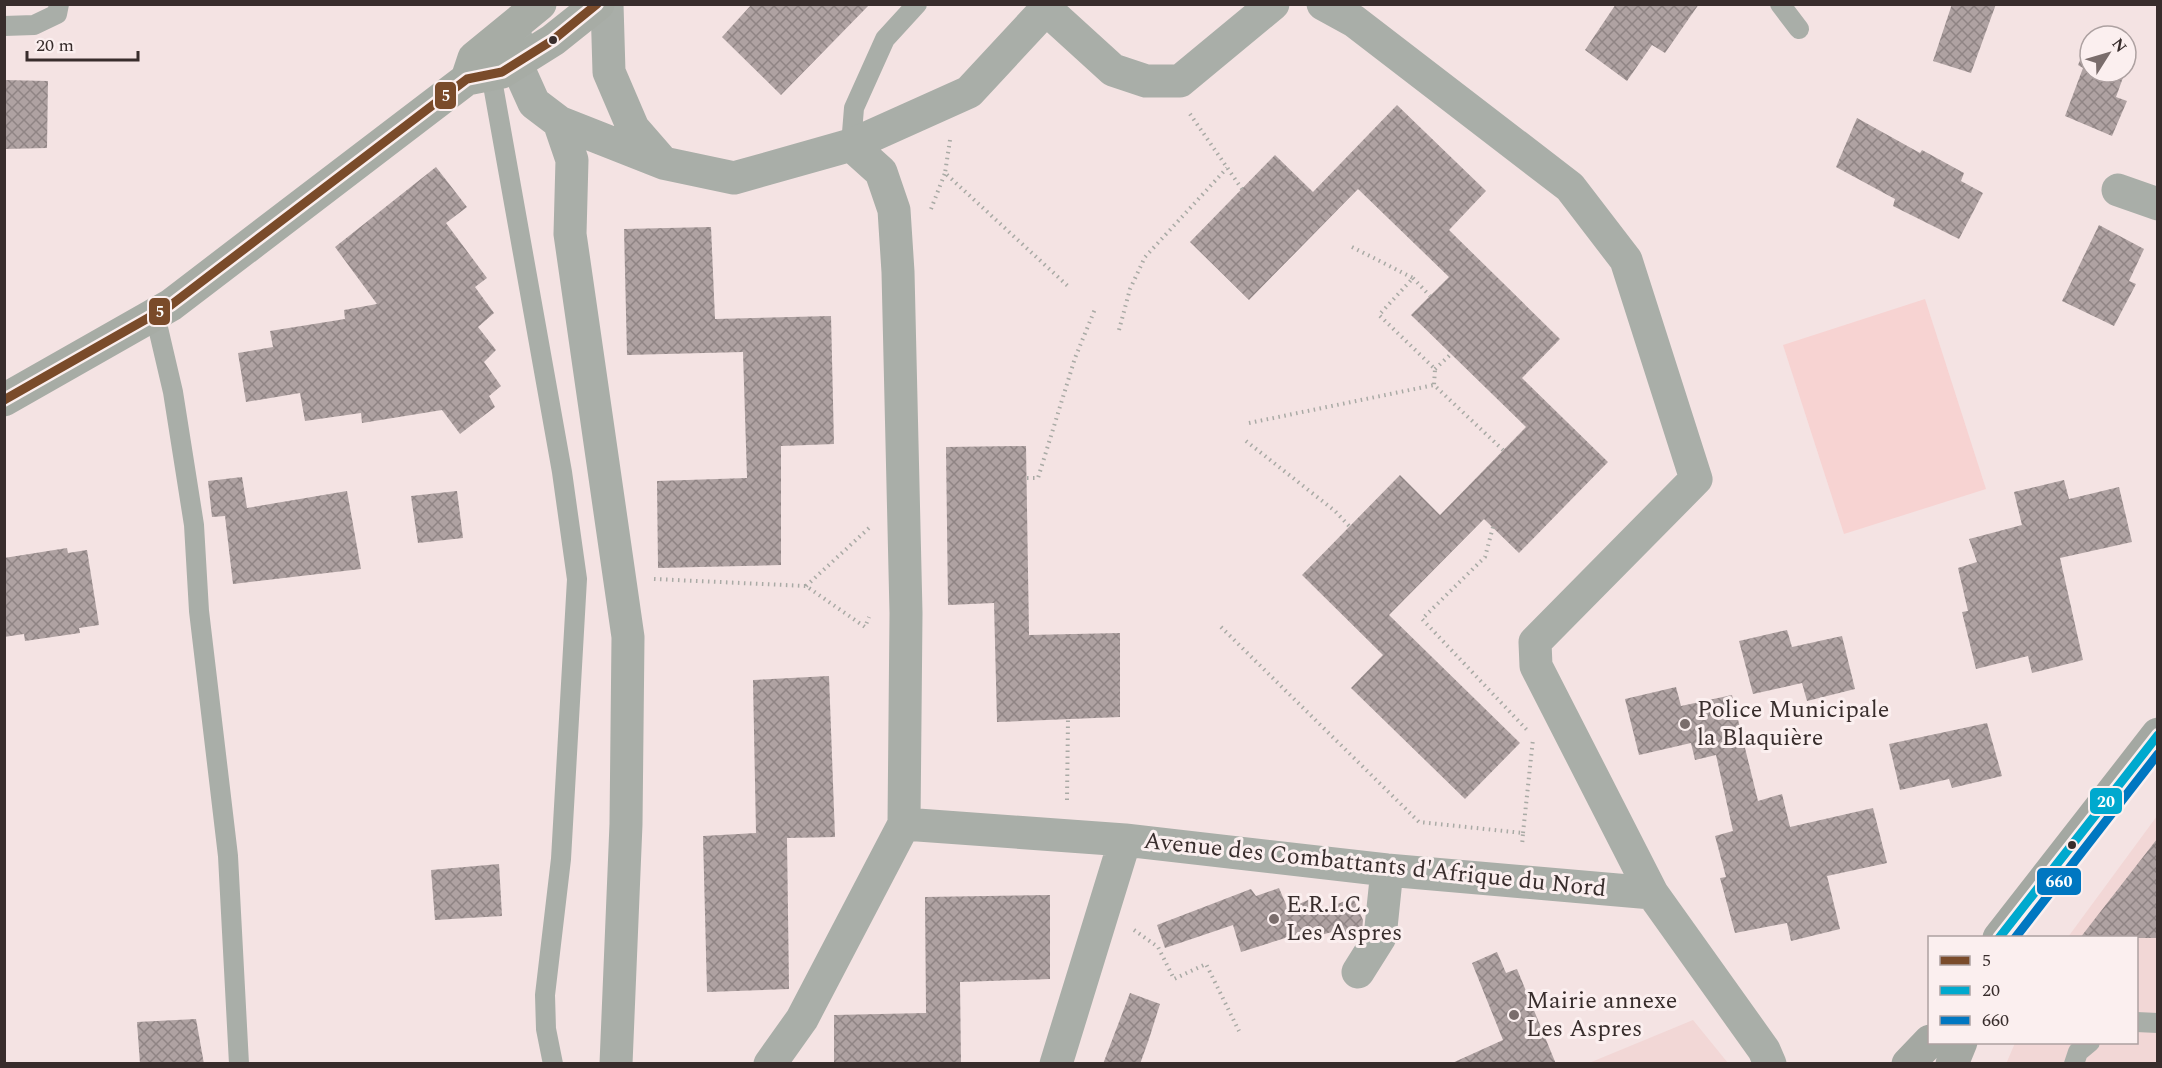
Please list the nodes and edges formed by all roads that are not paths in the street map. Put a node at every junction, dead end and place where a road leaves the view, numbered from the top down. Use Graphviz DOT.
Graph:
graph roads {
  1 [pos="59,4"];
  2 [pos="598,4"];
  3 [pos="607,4"];
  4 [pos="917,4"];
  5 [pos="1273,4"];
  6 [pos="1323,4"];
  7 [pos="1780,4"];
  8 [pos="539,5"];
  9 [pos="4,26"];
  10 [pos="1799,29"];
  11 [pos="491,72"];
  12 [pos="559,122"];
  13 [pos="851,145"];
  14 [pos="663,163"];
  15 [pos="2118,190"];
  16 [pos="2157,204"];
  17 [pos="155,315"];
  18 [pos="4,400"];
  19 [pos="2157,734"];
  20 [pos="904,824"];
  21 [pos="1125,840"];
  22 [pos="1388,870"];
  23 [pos="1652,893"];
  24 [pos="2026,904"];
  25 [pos="2001,936"];
  26 [pos="2011,936"];
  27 [pos="1358,972"];
  28 [pos="2138,1022"];
  29 [pos="2157,1023"];
  30 [pos="1928,1042"];
  31 [pos="1960,1044"];
  32 [pos="2088,1044"];
  33 [pos="1773,1059"];
  34 [pos="238,1064"];
  35 [pos="553,1064"];
  36 [pos="616,1064"];
  37 [pos="770,1064"];
  38 [pos="1056,1064"];
  39 [pos="1908,1064"];
  40 [pos="1952,1064"];
  41 [pos="2074,1064"];
  1 -- 9 [label="lane"];
  2 -- 11 [label="main road"];
  3 -- 14 [label="street"];
  4 -- 13 [label="lane"];
  5 -- 13 [label="street"];
  6 -- 23 [label="street"];
  7 -- 10 [label="lane"];
  8 -- 11 [label="street"];
  8 -- 11 [label="main road"];
  11 -- 12 [label="street"];
  11 -- 17 [label="main road"];
  11 -- 35 [label="lane"];
  12 -- 14 [label="street"];
  12 -- 36 [label="street"];
  13 -- 14 [label="street"];
  13 -- 20 [label="street"];
  15 -- 16 [label="street"];
  17 -- 18 [label="main road"];
  17 -- 34 [label="lane"];
  19 -- 24 [label="main road"];
  20 -- 21 [label="street, Avenue des Combattants d'Afrique du Nord"];
  20 -- 37 [label="street"];
  21 -- 22 [label="street, Avenue des Combattants d'Afrique du Nord"];
  21 -- 38 [label="street"];
  22 -- 23 [label="street, Avenue des Combattants d'Afrique du Nord"];
  22 -- 27 [label="street"];
  23 -- 33 [label="street"];
  24 -- 25 [label="main road"];
  24 -- 26 [label="main road"];
  28 -- 29 [label="lane"];
  30 -- 39 [label="main road"];
  31 -- 40 [label="main road"];
  32 -- 41 [label="lane"];
}
